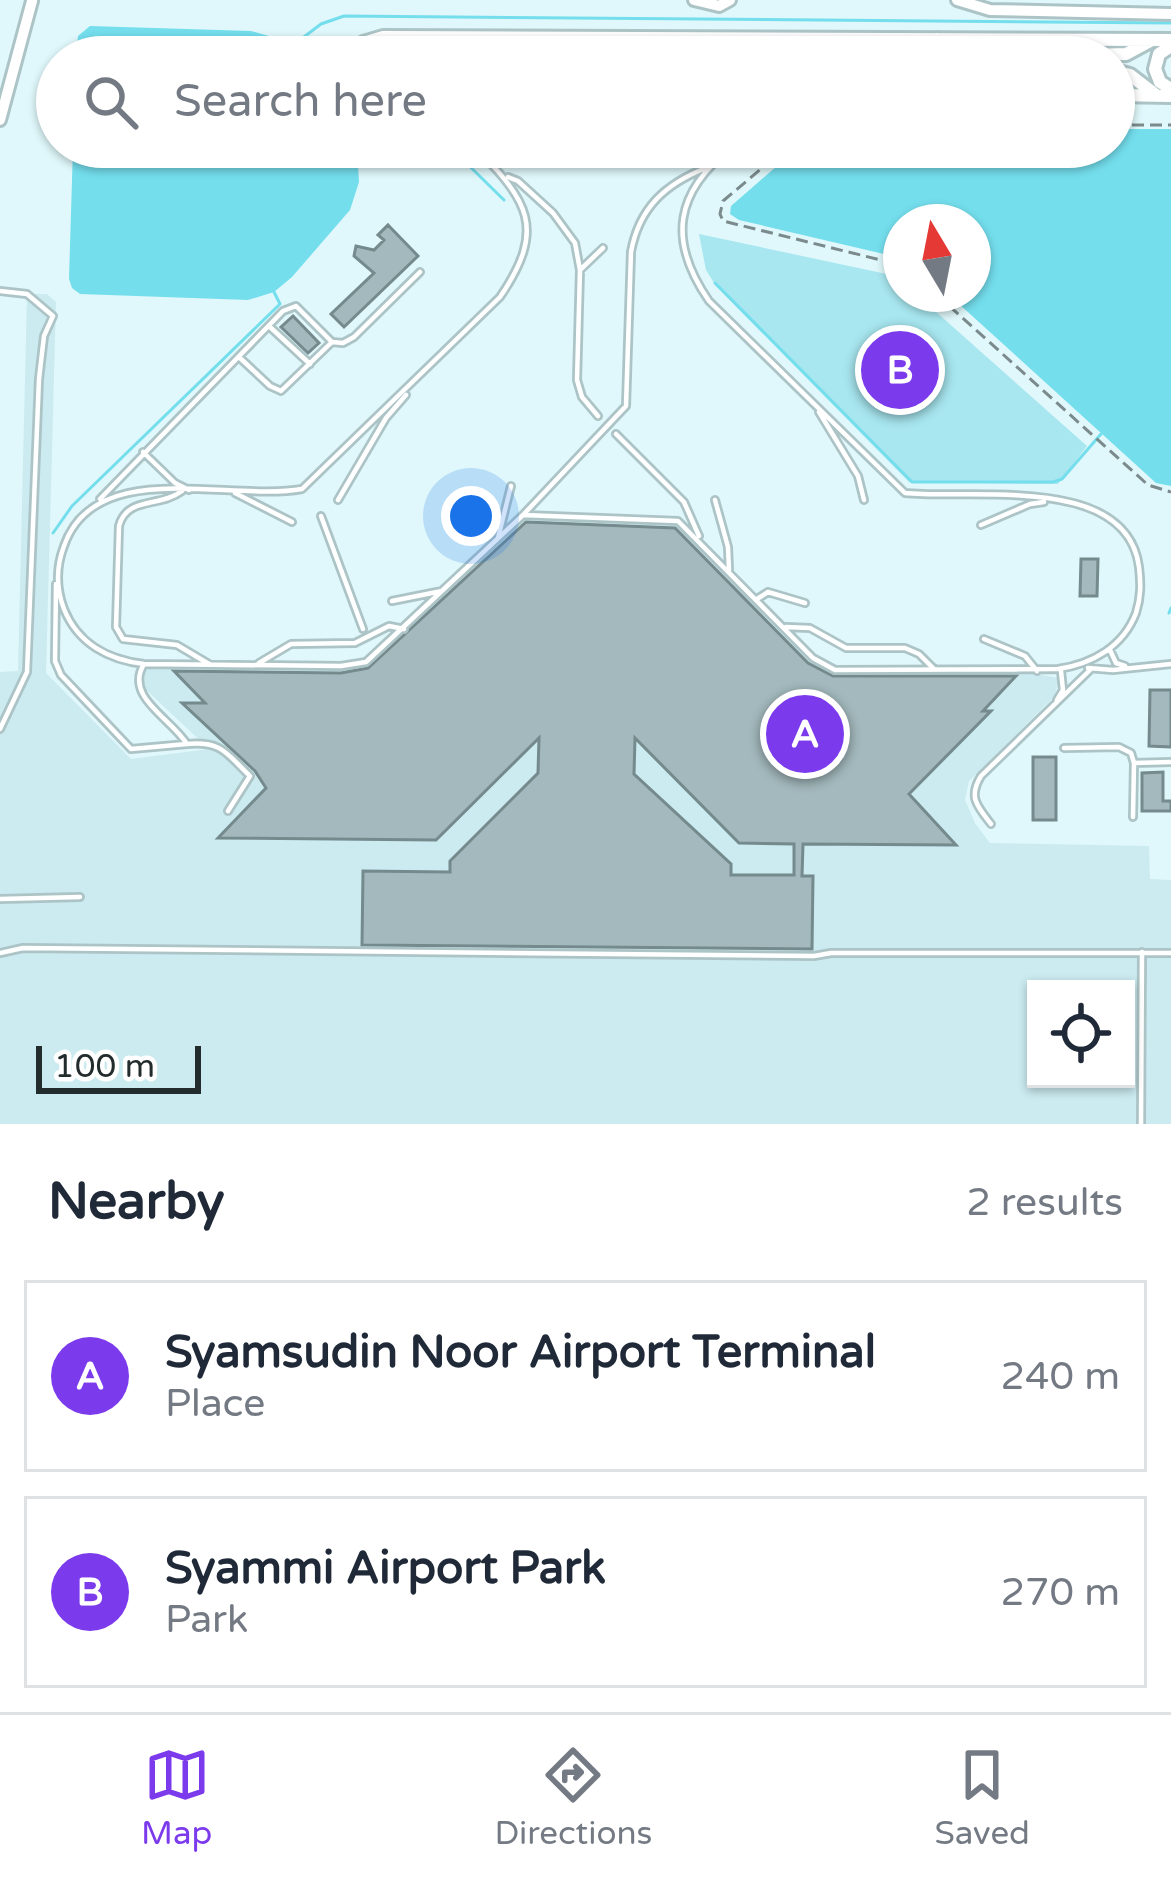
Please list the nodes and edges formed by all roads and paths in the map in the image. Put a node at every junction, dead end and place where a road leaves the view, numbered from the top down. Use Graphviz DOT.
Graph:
graph roads {
  1 [pos="694,0"];
  2 [pos="730,0"];
  3 [pos="957,0"];
  4 [pos="1144,0"];
  5 [pos="32,1"];
  6 [pos="1138,14"];
  7 [pos="1171,14"];
  8 [pos="1135,40"];
  9 [pos="1153,40"];
  10 [pos="1171,44"];
  11 [pos="1135,59"];
  12 [pos="1135,77"];
  13 [pos="1135,87"];
  14 [pos="1166,94"];
  15 [pos="0,121"];
  16 [pos="1135,125"];
  17 [pos="1171,125"];
  18 [pos="495,168"];
  19 [pos="706,168"];
  20 [pos="762,168"];
  21 [pos="502,175"];
  22 [pos="603,248"];
  23 [pos="883,261"];
  24 [pos="580,270"];
  25 [pos="421,272"];
  26 [pos="0,291"];
  27 [pos="956,312"];
  28 [pos="270,327"];
  29 [pos="332,342"];
  30 [pos="240,358"];
  31 [pos="310,364"];
  32 [pos="416,382"];
  33 [pos="816,407"];
  34 [pos="598,416"];
  35 [pos="616,434"];
  36 [pos="143,452"];
  37 [pos="511,486"];
  38 [pos="186,490"];
  39 [pos="230,490"];
  40 [pos="1171,492"];
  41 [pos="100,500"];
  42 [pos="338,500"];
  43 [pos="715,500"];
  44 [pos="864,500"];
  45 [pos="1056,501"];
  46 [pos="523,515"];
  47 [pos="321,516"];
  48 [pos="292,522"];
  49 [pos="981,525"];
  50 [pos="498,540"];
  51 [pos="701,541"];
  52 [pos="729,570"];
  53 [pos="57,572"];
  54 [pos="447,589"];
  55 [pos="757,599"];
  56 [pos="392,602"];
  57 [pos="805,603"];
  58 [pos="783,627"];
  59 [pos="363,629"];
  60 [pos="404,629"];
  61 [pos="984,639"];
  62 [pos="1110,648"];
  63 [pos="144,664"];
  64 [pos="208,664"];
  65 [pos="256,665"];
  66 [pos="1171,667"];
  67 [pos="1087,668"];
  68 [pos="1131,668"];
  69 [pos="1058,669"];
  70 [pos="934,670"];
  71 [pos="1037,671"];
  72 [pos="1054,705"];
  73 [pos="0,729"];
  74 [pos="187,744"];
  75 [pos="1064,748"];
  76 [pos="1171,762"];
  77 [pos="1133,763"];
  78 [pos="228,812"];
  79 [pos="1133,817"];
  80 [pos="991,824"];
  81 [pos="80,897"];
  82 [pos="0,899"];
  83 [pos="1142,952"];
  84 [pos="1171,952"];
  85 [pos="0,953"];
  86 [pos="1141,1124"];
  1 -- 2 [label="street"];
  3 -- 6 [label="street"];
  4 -- 6 [label="street"];
  5 -- 15 [label="street"];
  6 -- 7 [label="street"];
  8 -- 9 [label="street"];
  9 -- 10 [label="street"];
  9 -- 11 [label="street"];
  10 -- 14 [label="street"];
  12 -- 14 [label="street"];
  13 -- 14 [label="street"];
  16 -- 17 [label="path"];
  18 -- 21 [label="lane"];
  19 -- 33 [label="lane"];
  19 -- 46 [label="lane"];
  20 -- 23 [label="path"];
  21 -- 24 [label="lane"];
  21 -- 32 [label="lane"];
  22 -- 24 [label="lane"];
  24 -- 34 [label="lane"];
  25 -- 29 [label="lane"];
  26 -- 73 [label="lane"];
  27 -- 40 [label="path"];
  28 -- 29 [label="lane"];
  28 -- 30 [label="lane"];
  28 -- 31 [label="lane"];
  29 -- 31 [label="lane"];
  30 -- 31 [label="lane"];
  30 -- 36 [label="lane"];
  32 -- 39 [label="lane"];
  32 -- 42 [label="lane"];
  33 -- 44 [label="lane"];
  33 -- 45 [label="lane"];
  35 -- 51 [label="lane"];
  36 -- 38 [label="lane"];
  36 -- 41 [label="lane"];
  37 -- 50 [label="lane"];
  38 -- 39 [label="lane"];
  38 -- 41 [label="lane"];
  38 -- 64 [label="lane"];
  39 -- 48 [label="lane"];
  41 -- 53 [label="lane"];
  43 -- 52 [label="lane"];
  45 -- 49 [label="lane"];
  45 -- 62 [label="lane"];
  46 -- 50 [label="lane"];
  46 -- 51 [label="lane"];
  47 -- 59 [label="lane"];
  50 -- 54 [label="lane"];
  51 -- 52 [label="lane"];
  52 -- 55 [label="lane"];
  53 -- 63 [label="lane"];
  53 -- 74 [label="lane"];
  54 -- 56 [label="lane"];
  54 -- 60 [label="lane"];
  55 -- 57 [label="lane"];
  55 -- 58 [label="lane"];
  58 -- 70 [label="lane"];
  58 -- 70 [label="lane"];
  60 -- 65 [label="lane"];
  60 -- 65 [label="lane"];
  61 -- 71 [label="lane"];
  62 -- 67 [label="lane"];
  62 -- 68 [label="lane"];
  63 -- 64 [label="lane"];
  63 -- 74 [label="lane"];
  64 -- 65 [label="lane"];
  66 -- 68 [label="lane"];
  67 -- 68 [label="lane"];
  67 -- 69 [label="lane"];
  67 -- 72 [label="lane"];
  69 -- 71 [label="lane"];
  69 -- 72 [label="lane"];
  70 -- 71 [label="lane"];
  72 -- 80 [label="lane"];
  74 -- 78 [label="lane"];
  75 -- 77 [label="lane"];
  76 -- 77 [label="lane"];
  77 -- 79 [label="lane"];
  81 -- 82 [label="lane"];
  83 -- 84 [label="lane"];
  83 -- 85 [label="lane"];
  83 -- 86 [label="lane"];
}
